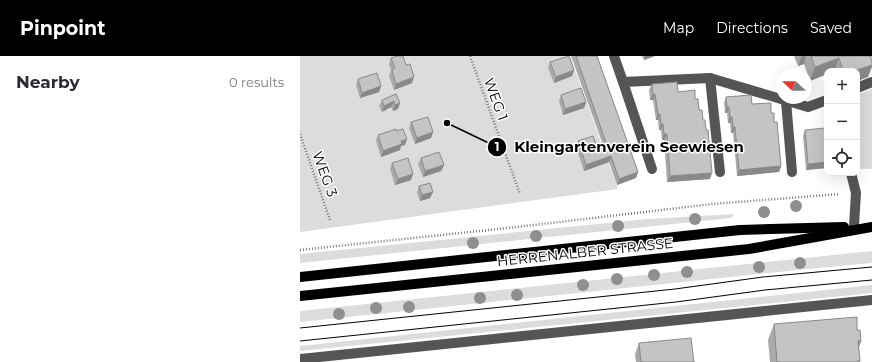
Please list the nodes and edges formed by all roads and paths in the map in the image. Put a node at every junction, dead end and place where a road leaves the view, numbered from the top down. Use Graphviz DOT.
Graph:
graph roads {
  1 [pos="470,56"];
  2 [pos="614,56"];
  3 [pos="710,78"];
  4 [pos="623,82"];
  5 [pos="872,82"];
  6 [pos="860,87"];
  7 [pos="776,98"];
  8 [pos="824,101"];
  9 [pos="786,104"];
  10 [pos="797,104"];
  11 [pos="300,134"];
  12 [pos="652,169"];
  13 [pos="720,172"];
  14 [pos="792,172"];
  15 [pos="852,176"];
  16 [pos="856,193"];
  17 [pos="520,194"];
  18 [pos="330,220"];
  19 [pos="854,226"];
  20 [pos="872,226"];
  21 [pos="300,250"];
  22 [pos="300,277"];
  23 [pos="300,296"];
  24 [pos="872,300"];
  25 [pos="300,359"];
  1 -- 17 [label="path, WEG 1"];
  2 -- 4 [label="street"];
  3 -- 4 [label="street"];
  3 -- 7 [label="street"];
  3 -- 13 [label="street"];
  4 -- 12 [label="street"];
  5 -- 6 [label="street"];
  8 -- 10 [label="street"];
  9 -- 14 [label="street"];
  11 -- 18 [label="path, WEG 3"];
  15 -- 16 [label="street"];
  16 -- 19 [label="street"];
  16 -- 21 [label="path"];
  19 -- 20 [label="main road, HERRENALBER STRASSE"];
  19 -- 22 [label="main road, HERRENALBER STRASSE"];
  20 -- 23 [label="main road, HERRENALBER STRASSE"];
  24 -- 25 [label="street"];
}
